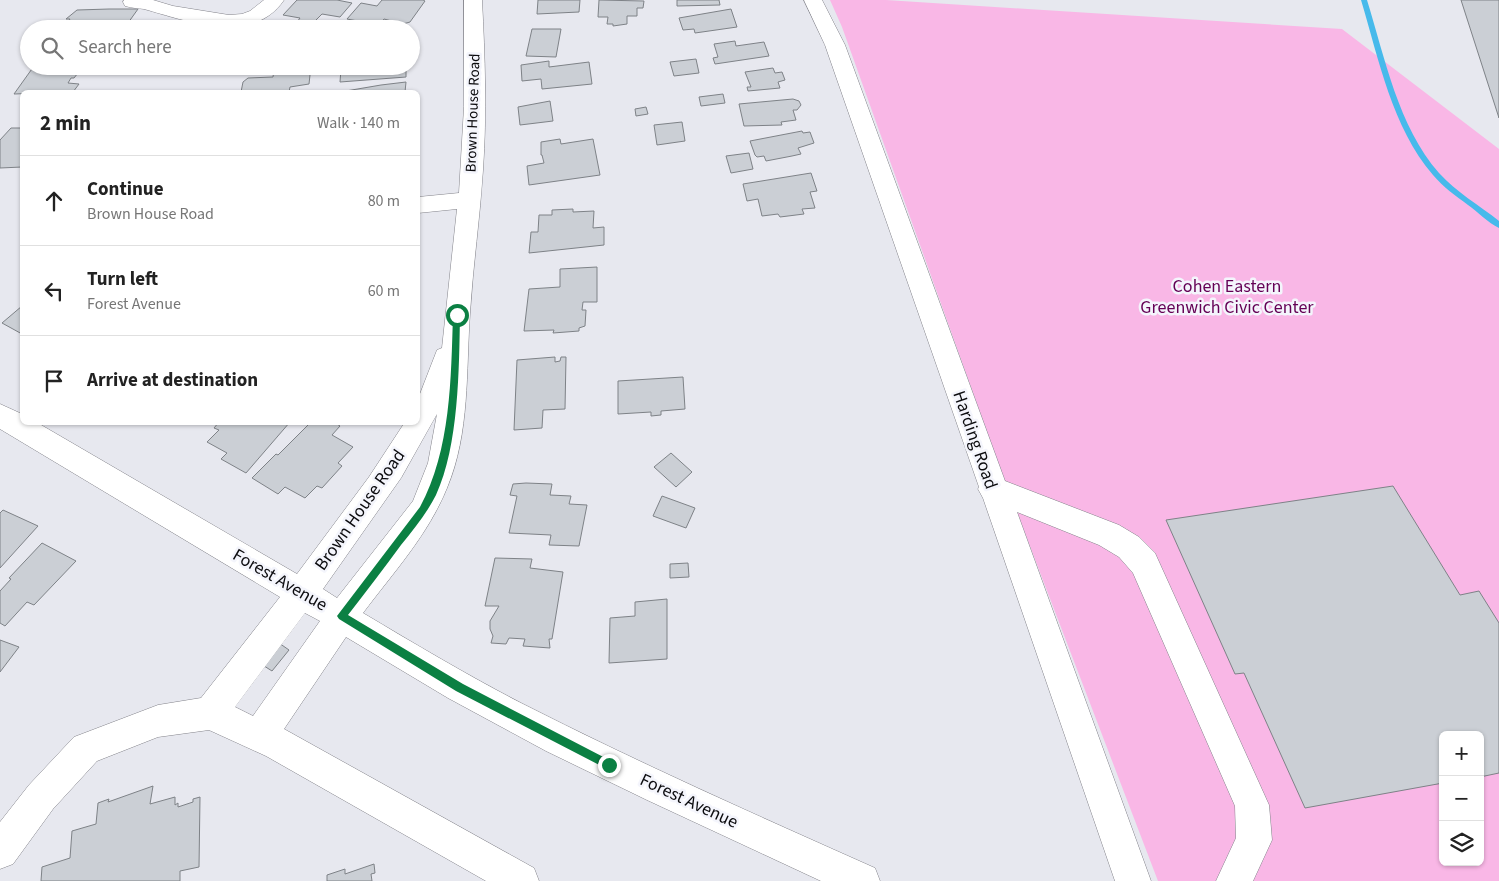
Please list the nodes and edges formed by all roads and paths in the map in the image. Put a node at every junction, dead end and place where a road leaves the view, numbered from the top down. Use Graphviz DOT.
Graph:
graph roads {
  1 [pos="275,0"];
  2 [pos="473,0"];
  3 [pos="813,0"];
  4 [pos="132,2"];
  5 [pos="222,20"];
  6 [pos="247,20"];
  7 [pos="469,200"];
  8 [pos="420,205"];
  9 [pos="457,315"];
  10 [pos="0,415"];
  11 [pos="420,422"];
  12 [pos="418,425"];
  13 [pos="992,489"];
  14 [pos="301,592"];
  15 [pos="342,616"];
  16 [pos="210,713"];
  17 [pos="260,736"];
  18 [pos="0,851"];
  19 [pos="521,881"];
  20 [pos="862,881"];
  21 [pos="1133,881"];
  22 [pos="1234,881"];
  1 -- 6 [label="street"];
  2 -- 7 [label="street, Brown House Road"];
  3 -- 13 [label="street, Harding Road"];
  4 -- 5 [label="street"];
  7 -- 8 [label="street"];
  7 -- 9 [label="street, Brown House Road"];
  9 -- 11 [label="street, Brown House Road"];
  9 -- 15 [label="street, Brown House Road"];
  10 -- 14 [label="street, Forest Avenue"];
  12 -- 14 [label="street, Brown House Road"];
  13 -- 21 [label="street, Harding Road"];
  13 -- 22 [label="street"];
  14 -- 15 [label="street, Forest Avenue"];
  14 -- 16 [label="street, Brown House Road"];
  15 -- 17 [label="street, Brown House Road"];
  15 -- 20 [label="street, Forest Avenue"];
  16 -- 17 [label="street"];
  16 -- 18 [label="street"];
  17 -- 19 [label="street"];
}
